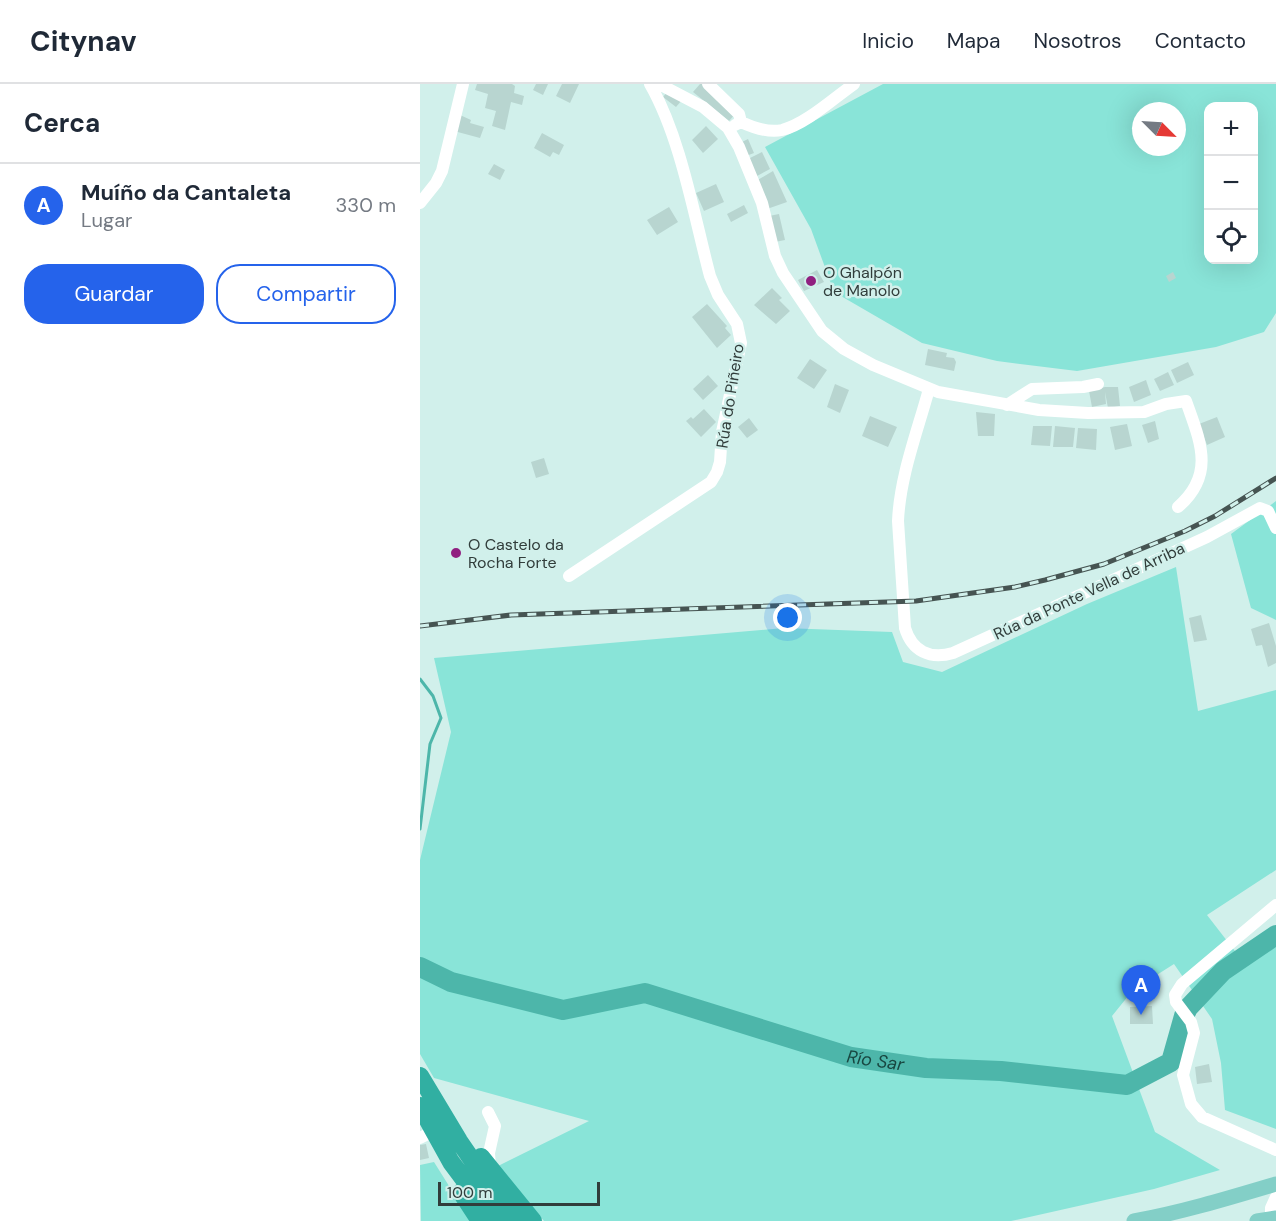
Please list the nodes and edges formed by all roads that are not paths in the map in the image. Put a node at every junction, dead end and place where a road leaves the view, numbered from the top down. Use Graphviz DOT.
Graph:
graph roads {
  1 [pos="464,84"];
  2 [pos="650,84"];
  3 [pos="659,84"];
  4 [pos="708,84"];
  5 [pos="854,84"];
  6 [pos="741,122"];
  7 [pos="728,128"];
  8 [pos="420,203"];
  9 [pos="1098,384"];
  10 [pos="929,389"];
  11 [pos="1007,405"];
  12 [pos="1178,507"];
  13 [pos="1276,528"];
  14 [pos="570,576"];
  15 [pos="1276,905"];
  16 [pos="422,1079"];
  17 [pos="420,1106"];
  18 [pos="439,1109"];
  19 [pos="488,1112"];
  20 [pos="427,1135"];
  21 [pos="1276,1150"];
  22 [pos="451,1162"];
  23 [pos="490,1168"];
  24 [pos="1276,1184"];
  25 [pos="1276,1197"];
  26 [pos="1276,1218"];
  27 [pos="480,1221"];
  28 [pos="495,1221"];
  29 [pos="514,1221"];
  30 [pos="533,1221"];
  31 [pos="1134,1221"];
  32 [pos="1257,1221"];
  33 [pos="1271,1221"];
  1 -- 8 [label="street"];
  2 -- 14 [label="street, Rúa do Piñeiro"];
  3 -- 7 [label="street"];
  4 -- 6 [label="street"];
  5 -- 6 [label="street"];
  6 -- 7 [label="street"];
  7 -- 10 [label="street"];
  9 -- 11 [label="street"];
  10 -- 11 [label="street"];
  10 -- 13 [label="street, Rúa da Ponte Vella de Arriba"];
  11 -- 12 [label="street"];
  15 -- 21 [label="street"];
  16 -- 18 [label="highway"];
  17 -- 20 [label="highway"];
  18 -- 23 [label="highway"];
  18 -- 29 [label="highway"];
  19 -- 23 [label="street"];
  20 -- 22 [label="highway"];
  22 -- 27 [label="highway"];
  22 -- 28 [label="highway"];
  23 -- 30 [label="highway"];
  24 -- 31 [label="main road"];
  25 -- 33 [label="street"];
  26 -- 32 [label="main road"];
}
